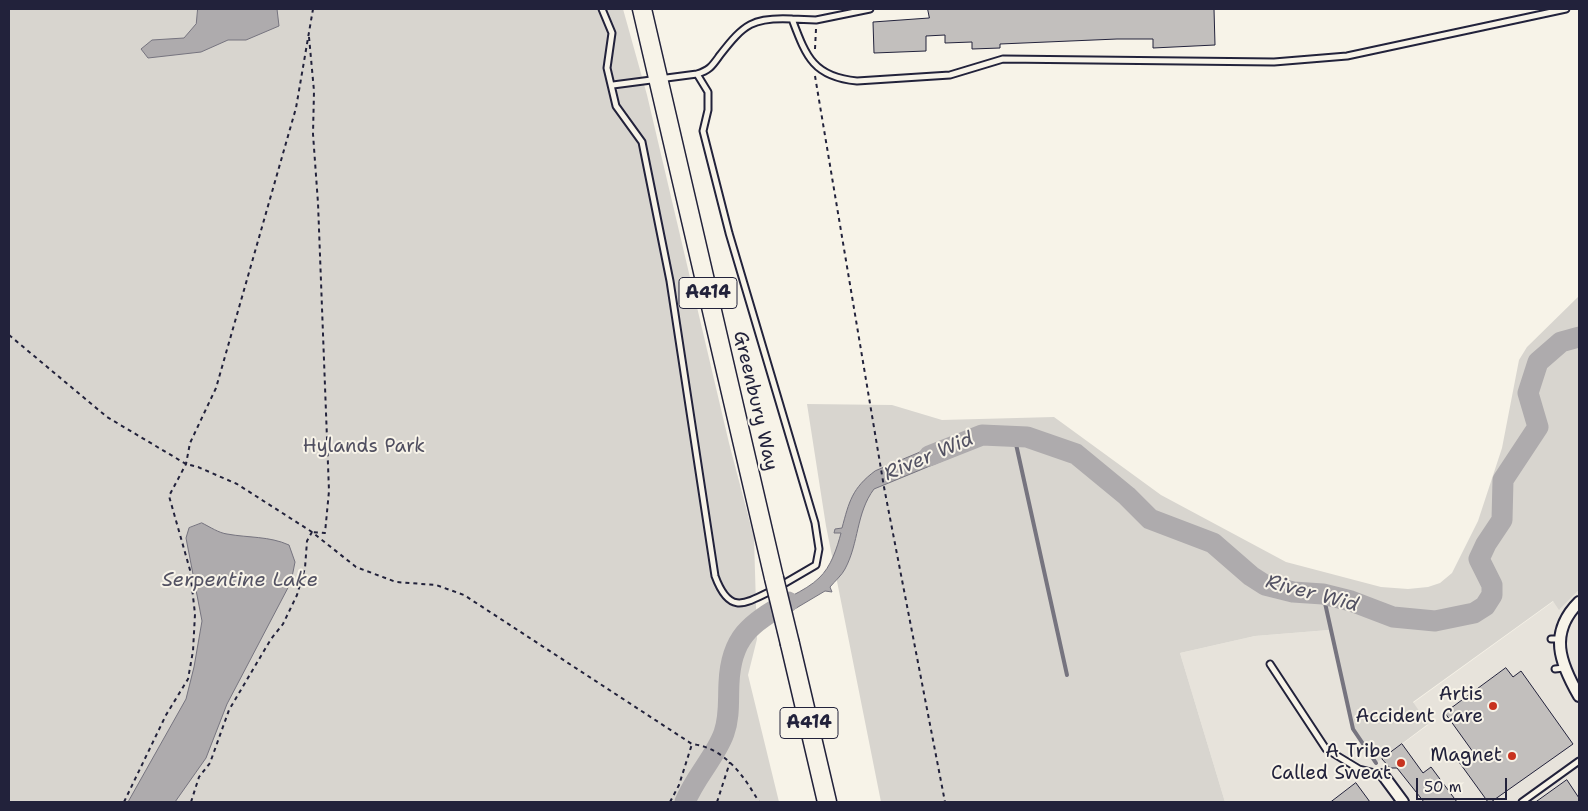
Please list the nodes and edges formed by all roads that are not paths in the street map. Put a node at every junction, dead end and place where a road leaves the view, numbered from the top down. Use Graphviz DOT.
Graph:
graph roads {
  1 [pos="602,9"];
  2 [pos="642,9"];
  3 [pos="870,9"];
  4 [pos="1566,9"];
  5 [pos="792,19"];
  6 [pos="697,74"];
  7 [pos="658,80"];
  8 [pos="613,85"];
  9 [pos="1579,602"];
  10 [pos="1270,664"];
  11 [pos="1579,696"];
  12 [pos="1579,761"];
  13 [pos="1383,775"];
  14 [pos="827,802"];
  15 [pos="1402,802"];
  16 [pos="1522,802"];
  1 -- 8 [label="lane"];
  2 -- 7 [label="highway, Greenbury Way / A414"];
  3 -- 5 [label="lane"];
  4 -- 5 [label="lane"];
  5 -- 6 [label="lane"];
  6 -- 7 [label="lane"];
  6 -- 8 [label="lane"];
  7 -- 8 [label="lane"];
  7 -- 14 [label="highway, Greenbury Way / A414, bridge"];
  9 -- 11 [label="street"];
  10 -- 13 [label="lane"];
  12 -- 16 [label="lane"];
  13 -- 15 [label="street"];
}
